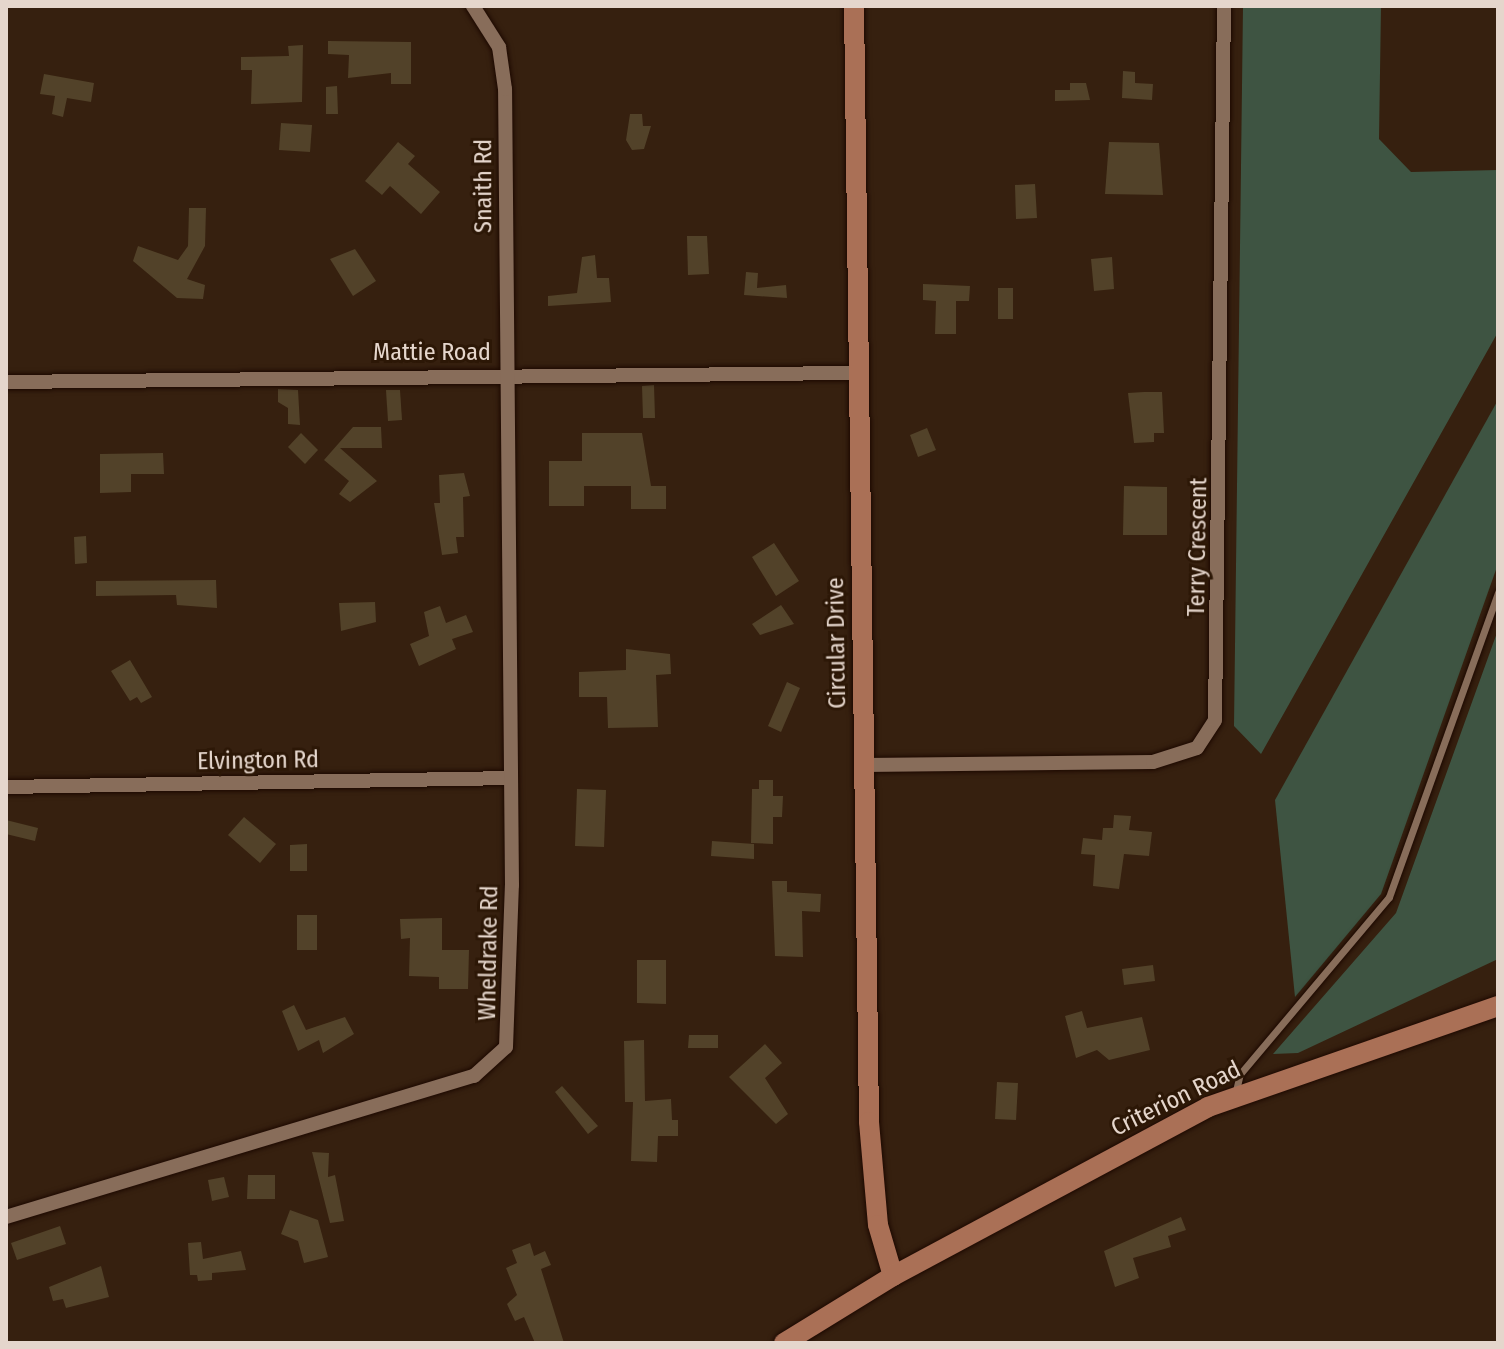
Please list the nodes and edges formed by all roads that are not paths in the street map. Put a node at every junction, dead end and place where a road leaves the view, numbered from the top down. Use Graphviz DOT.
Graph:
graph roads {
  1 [pos="473,6"];
  2 [pos="854,6"];
  3 [pos="1224,6"];
  4 [pos="858,373"];
  5 [pos="506,375"];
  6 [pos="6,382"];
  7 [pos="1498,593"];
  8 [pos="864,765"];
  9 [pos="510,778"];
  10 [pos="6,787"];
  11 [pos="1498,1006"];
  12 [pos="1235,1097"];
  13 [pos="6,1217"];
  14 [pos="893,1276"];
  15 [pos="784,1343"];
  1 -- 5 [label="street, Snaith Rd"];
  2 -- 4 [label="street, Circular Drive"];
  3 -- 8 [label="street, Terry Crescent"];
  4 -- 5 [label="street, Mattie Road"];
  4 -- 8 [label="street, Circular Drive"];
  5 -- 6 [label="street, Mattie Road"];
  5 -- 9 [label="street, Wheldrake Rd"];
  7 -- 12 [label="lane"];
  8 -- 14 [label="street, Circular Drive"];
  9 -- 10 [label="street, Elvington Rd"];
  9 -- 13 [label="street, Wheldrake Rd"];
  11 -- 12 [label="street, Criterion Road"];
  12 -- 14 [label="street, Criterion Road"];
  14 -- 15 [label="street, Criterion Road"];
}
